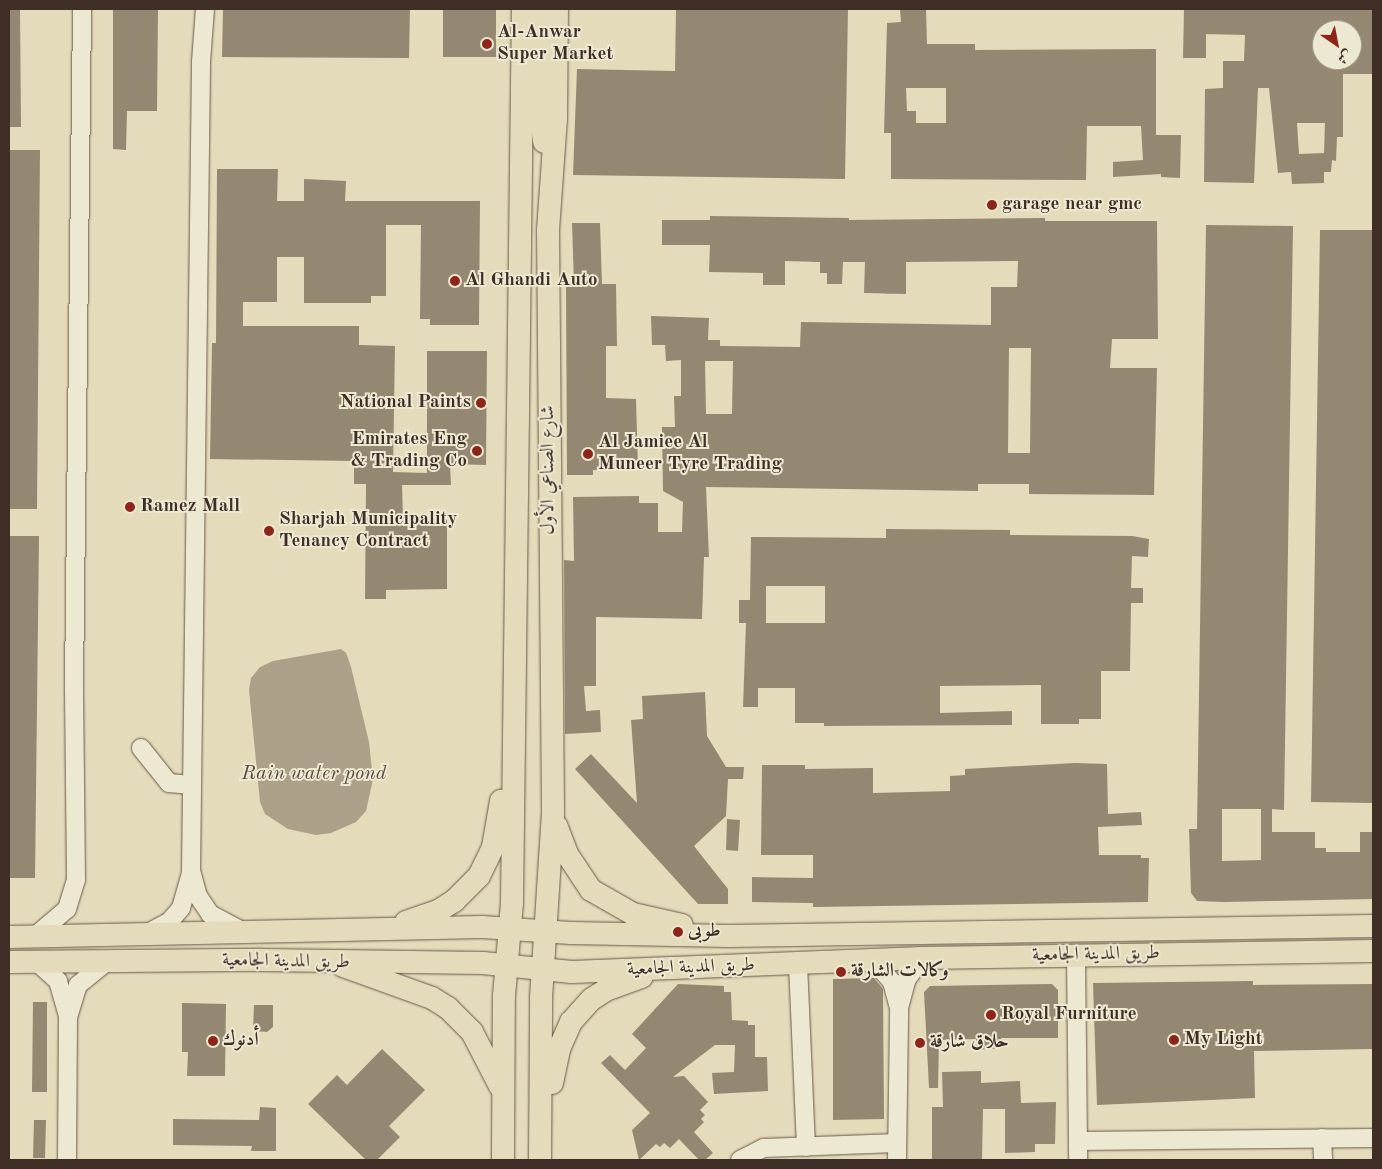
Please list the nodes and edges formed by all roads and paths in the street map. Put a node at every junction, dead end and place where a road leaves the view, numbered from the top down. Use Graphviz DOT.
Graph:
graph roads {
  1 [pos="82,9"];
  2 [pos="523,9"];
  3 [pos="541,9"];
  4 [pos="557,9"];
  5 [pos="204,10"];
  6 [pos="550,165"];
  7 [pos="514,723"];
  8 [pos="142,748"];
  9 [pos="192,785"];
  10 [pos="553,812"];
  11 [pos="191,872"];
  12 [pos="1373,926"];
  13 [pos="382,929"];
  14 [pos="510,929"];
  15 [pos="548,932"];
  16 [pos="248,933"];
  17 [pos="143,936"];
  18 [pos="729,936"];
  19 [pos="9,937"];
  20 [pos="34,937"];
  21 [pos="1373,951"];
  22 [pos="1076,955"];
  23 [pos="922,958"];
  24 [pos="873,960"];
  25 [pos="9,962"];
  26 [pos="36,962"];
  27 [pos="106,962"];
  28 [pos="336,963"];
  29 [pos="798,964"];
  30 [pos="507,965"];
  31 [pos="544,968"];
  32 [pos="680,970"];
  33 [pos="899,1008"];
  34 [pos="68,1017"];
  35 [pos="503,1094"];
  36 [pos="542,1113"];
  37 [pos="1322,1138"];
  38 [pos="1373,1138"];
  39 [pos="1078,1142"];
  40 [pos="806,1147"];
  41 [pos="897,1152"];
  42 [pos="67,1160"];
  43 [pos="503,1160"];
  44 [pos="540,1160"];
  45 [pos="740,1160"];
  46 [pos="1078,1160"];
  47 [pos="1323,1160"];
  1 -- 20 [label="street"];
  2 -- 7 [label="main road, شارع الصناعي الأول"];
  3 -- 6 [label="main road"];
  4 -- 6 [label="main road, شارع الصناعي الأول"];
  5 -- 9 [label="street"];
  6 -- 10 [label="main road, شارع الصناعي الأول"];
  7 -- 13 [label="main road"];
  7 -- 14 [label="main road, شارع الصناعي الأول"];
  8 -- 9 [label="street"];
  9 -- 11 [label="street"];
  10 -- 15 [label="main road, شارع الصناعي الأول"];
  10 -- 18 [label="main road"];
  11 -- 16 [label="street"];
  11 -- 17 [label="street"];
  12 -- 18 [label="main road, طريق المدينة الجامعية"];
  13 -- 14 [label="main road, طريق المدينة الجامعية"];
  13 -- 16 [label="main road, طريق المدينة الجامعية"];
  14 -- 15 [label="main road, طريق المدينة الجامعية"];
  14 -- 30 [label="main road, شارع الصناعي الأول"];
  15 -- 18 [label="main road, طريق المدينة الجامعية"];
  15 -- 31 [label="main road, شارع الصناعي الأول"];
  16 -- 17 [label="main road, طريق المدينة الجامعية"];
  17 -- 20 [label="main road, طريق المدينة الجامعية"];
  19 -- 20 [label="main road, طريق المدينة الجامعية"];
  21 -- 22 [label="main road, طريق المدينة الجامعية"];
  22 -- 23 [label="main road, طريق المدينة الجامعية"];
  22 -- 39 [label="street"];
  23 -- 24 [label="main road, طريق المدينة الجامعية"];
  23 -- 33 [label="street"];
  24 -- 29 [label="main road, طريق المدينة الجامعية"];
  24 -- 33 [label="street"];
  25 -- 26 [label="main road, طريق المدينة الجامعية"];
  26 -- 27 [label="main road, طريق المدينة الجامعية"];
  26 -- 34 [label="street"];
  27 -- 28 [label="main road, طريق المدينة الجامعية"];
  27 -- 34 [label="street"];
  28 -- 30 [label="main road, طريق المدينة الجامعية"];
  28 -- 35 [label="main road"];
  29 -- 32 [label="main road, طريق المدينة الجامعية"];
  29 -- 40 [label="street"];
  30 -- 31 [label="main road, طريق المدينة الجامعية"];
  30 -- 35 [label="main road, شارع الصناعي الأول"];
  31 -- 32 [label="main road, طريق المدينة الجامعية"];
  31 -- 36 [label="main road, شارع الصناعي الأول"];
  32 -- 36 [label="main road"];
  33 -- 41 [label="street"];
  34 -- 42 [label="street"];
  35 -- 43 [label="main road, شارع الصناعي الأول"];
  36 -- 44 [label="main road, شارع الصناعي الأول"];
  37 -- 38 [label="street"];
  37 -- 39 [label="street"];
  37 -- 47 [label="street"];
  39 -- 46 [label="street"];
  40 -- 41 [label="street"];
  40 -- 45 [label="street"];
}
